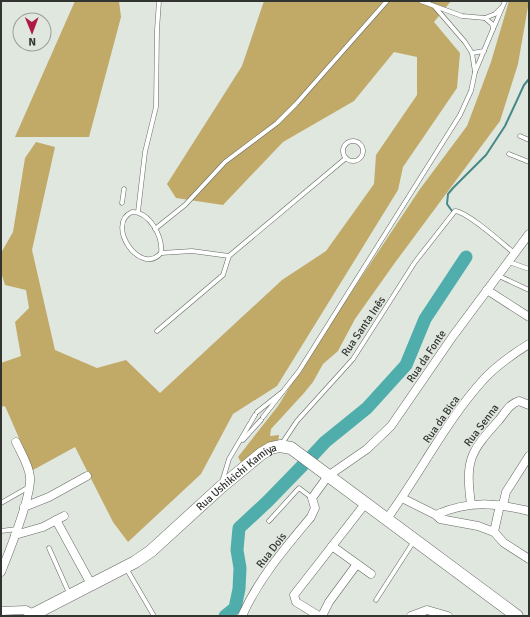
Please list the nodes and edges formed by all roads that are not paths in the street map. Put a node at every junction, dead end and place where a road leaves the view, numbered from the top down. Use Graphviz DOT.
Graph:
graph roads {
  1 [pos="159,1"];
  2 [pos="387,1"];
  3 [pos="421,1"];
  4 [pos="504,3"];
  5 [pos="434,5"];
  6 [pos="485,18"];
  7 [pos="493,29"];
  8 [pos="484,51"];
  9 [pos="472,54"];
  10 [pos="475,72"];
  11 [pos="520,136"];
  12 [pos="529,140"];
  13 [pos="509,154"];
  14 [pos="346,158"];
  15 [pos="529,162"];
  16 [pos="124,189"];
  17 [pos="122,202"];
  18 [pos="138,212"];
  19 [pos="155,228"];
  20 [pos="529,236"];
  21 [pos="161,253"];
  22 [pos="514,253"];
  23 [pos="229,256"];
  24 [pos="509,262"];
  25 [pos="529,269"];
  26 [pos="499,276"];
  27 [pos="487,290"];
  28 [pos="529,290"];
  29 [pos="529,317"];
  30 [pos="157,331"];
  31 [pos="529,344"];
  32 [pos="283,391"];
  33 [pos="529,405"];
  34 [pos="16,442"];
  35 [pos="238,446"];
  36 [pos="280,446"];
  37 [pos="529,456"];
  38 [pos="229,459"];
  39 [pos="87,476"];
  40 [pos="328,476"];
  41 [pos="226,483"];
  42 [pos="29,487"];
  43 [pos="312,498"];
  44 [pos="402,498"];
  45 [pos="1,503"];
  46 [pos="365,504"];
  47 [pos="471,504"];
  48 [pos="501,505"];
  49 [pos="24,507"];
  50 [pos="529,511"];
  51 [pos="436,514"];
  52 [pos="64,516"];
  53 [pos="56,520"];
  54 [pos="386,520"];
  55 [pos="269,521"];
  56 [pos="1,531"];
  57 [pos="16,532"];
  58 [pos="494,532"];
  59 [pos="414,541"];
  60 [pos="332,546"];
  61 [pos="49,548"];
  62 [pos="529,559"];
  63 [pos="357,564"];
  64 [pos="126,567"];
  65 [pos="1,572"];
  66 [pos="371,574"];
  67 [pos="91,584"];
  68 [pos="70,596"];
  69 [pos="376,600"];
  70 [pos="1,611"];
  71 [pos="36,614"];
  72 [pos="154,616"];
  73 [pos="242,616"];
  74 [pos="320,616"];
  75 [pos="411,616"];
  76 [pos="448,616"];
  77 [pos="517,616"];
  1 -- 18 [label="lane"];
  2 -- 19 [label="lane"];
  3 -- 5 [label="lane"];
  4 -- 6 [label="lane"];
  4 -- 7 [label="lane"];
  5 -- 6 [label="lane"];
  5 -- 9 [label="lane"];
  6 -- 7 [label="lane"];
  7 -- 8 [label="lane"];
  8 -- 9 [label="lane"];
  8 -- 10 [label="lane"];
  9 -- 10 [label="lane"];
  10 -- 32 [label="lane"];
  11 -- 12 [label="lane"];
  13 -- 15 [label="lane"];
  14 -- 14 [label="lane"];
  14 -- 23 [label="lane"];
  16 -- 17 [label="lane"];
  18 -- 19 [label="lane"];
  18 -- 21 [label="lane"];
  19 -- 21 [label="lane"];
  20 -- 22 [label="street, Rua da Fonte"];
  21 -- 23 [label="lane"];
  22 -- 24 [label="street, Rua da Fonte"];
  22 -- 36 [label="lane, Rua Santa Inês"];
  23 -- 30 [label="lane"];
  24 -- 25 [label="lane"];
  24 -- 26 [label="street, Rua da Fonte"];
  26 -- 27 [label="street, Rua da Fonte"];
  26 -- 28 [label="lane"];
  27 -- 29 [label="street"];
  27 -- 40 [label="street, Rua da Fonte"];
  31 -- 44 [label="street, Rua da Bica"];
  32 -- 35 [label="lane"];
  32 -- 35 [label="lane"];
  33 -- 47 [label="street, Rua Senna"];
  34 -- 42 [label="street"];
  35 -- 38 [label="lane"];
  36 -- 40 [label="main road, Rua Ushikichi Kamiya"];
  36 -- 41 [label="main road, Rua Ushikichi Kamiya"];
  37 -- 48 [label="street"];
  38 -- 41 [label="lane"];
  38 -- 41 [label="lane"];
  39 -- 49 [label="street"];
  40 -- 43 [label="street, Rua da Fonte"];
  40 -- 46 [label="main road, Rua Ushikichi Kamiya"];
  41 -- 64 [label="main road, Rua Ushikichi Kamiya"];
  42 -- 45 [label="lane"];
  42 -- 49 [label="street"];
  43 -- 55 [label="lane"];
  43 -- 73 [label="street, Rua Dois"];
  44 -- 51 [label="street"];
  44 -- 54 [label="street, Rua da Bica"];
  46 -- 54 [label="main road, Rua Ushikichi Kamiya"];
  46 -- 60 [label="street"];
  47 -- 48 [label="street"];
  47 -- 51 [label="street"];
  48 -- 50 [label="street"];
  48 -- 58 [label="street"];
  49 -- 57 [label="street"];
  51 -- 58 [label="street"];
  52 -- 53 [label="street"];
  53 -- 57 [label="street"];
  53 -- 67 [label="street"];
  54 -- 59 [label="main road, Rua Ushikichi Kamiya"];
  56 -- 57 [label="lane"];
  57 -- 65 [label="street"];
  58 -- 62 [label="street"];
  59 -- 69 [label="lane"];
  59 -- 77 [label="main road, Rua Ushikichi Kamiya"];
  60 -- 63 [label="street"];
  60 -- 74 [label="street"];
  61 -- 68 [label="lane"];
  63 -- 66 [label="street"];
  63 -- 74 [label="street"];
  64 -- 67 [label="main road, Rua Ushikichi Kamiya"];
  64 -- 72 [label="lane"];
  67 -- 68 [label="main road, Rua Ushikichi Kamiya"];
  68 -- 71 [label="main road, Rua Ushikichi Kamiya"];
  70 -- 71 [label="street"];
  75 -- 76 [label="street"];
}
